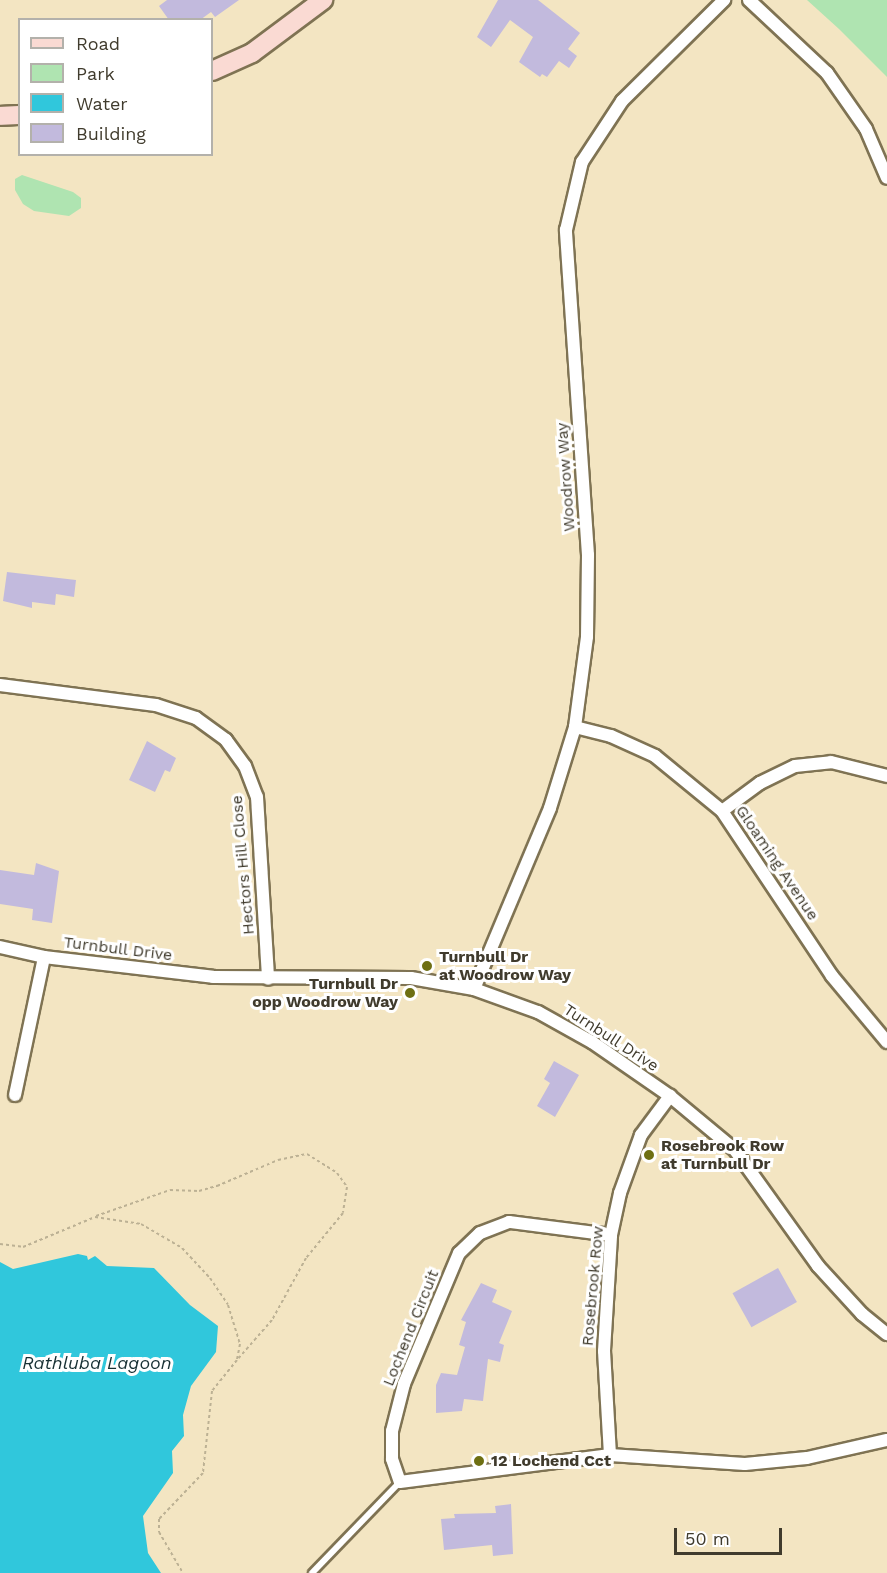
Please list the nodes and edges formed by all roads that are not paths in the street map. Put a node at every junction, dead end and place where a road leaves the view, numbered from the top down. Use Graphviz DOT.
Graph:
graph roads {
  1 [pos="323,0"];
  2 [pos="724,0"];
  3 [pos="749,0"];
  4 [pos="213,71"];
  5 [pos="18,115"];
  6 [pos="0,116"];
  7 [pos="887,178"];
  8 [pos="0,685"];
  9 [pos="575,727"];
  10 [pos="887,776"];
  11 [pos="722,811"];
  12 [pos="0,947"];
  13 [pos="45,957"];
  14 [pos="268,979"];
  15 [pos="474,989"];
  16 [pos="887,1042"];
  17 [pos="15,1095"];
  18 [pos="670,1096"];
  19 [pos="611,1235"];
  20 [pos="887,1334"];
  21 [pos="887,1440"];
  22 [pos="610,1455"];
  23 [pos="400,1482"];
  24 [pos="312,1573"];
  1 -- 4 [label="main road"];
  2 -- 9 [label="street, Woodrow Way"];
  3 -- 7 [label="street"];
  5 -- 6 [label="main road"];
  8 -- 14 [label="street, Hectors Hill Close"];
  9 -- 11 [label="street, Gloaming Avenue"];
  9 -- 15 [label="street, Woodrow Way"];
  10 -- 11 [label="street"];
  11 -- 16 [label="street, Gloaming Avenue"];
  12 -- 13 [label="street, Turnbull Drive"];
  13 -- 14 [label="street, Turnbull Drive"];
  13 -- 17 [label="street"];
  14 -- 15 [label="street, Turnbull Drive"];
  15 -- 18 [label="street, Turnbull Drive"];
  18 -- 19 [label="street, Rosebrook Row"];
  18 -- 20 [label="street, Turnbull Drive"];
  19 -- 22 [label="street, Rosebrook Row"];
  19 -- 23 [label="street, Lochend Circuit"];
  21 -- 22 [label="street"];
  22 -- 23 [label="street"];
  23 -- 24 [label="lane"];
}
